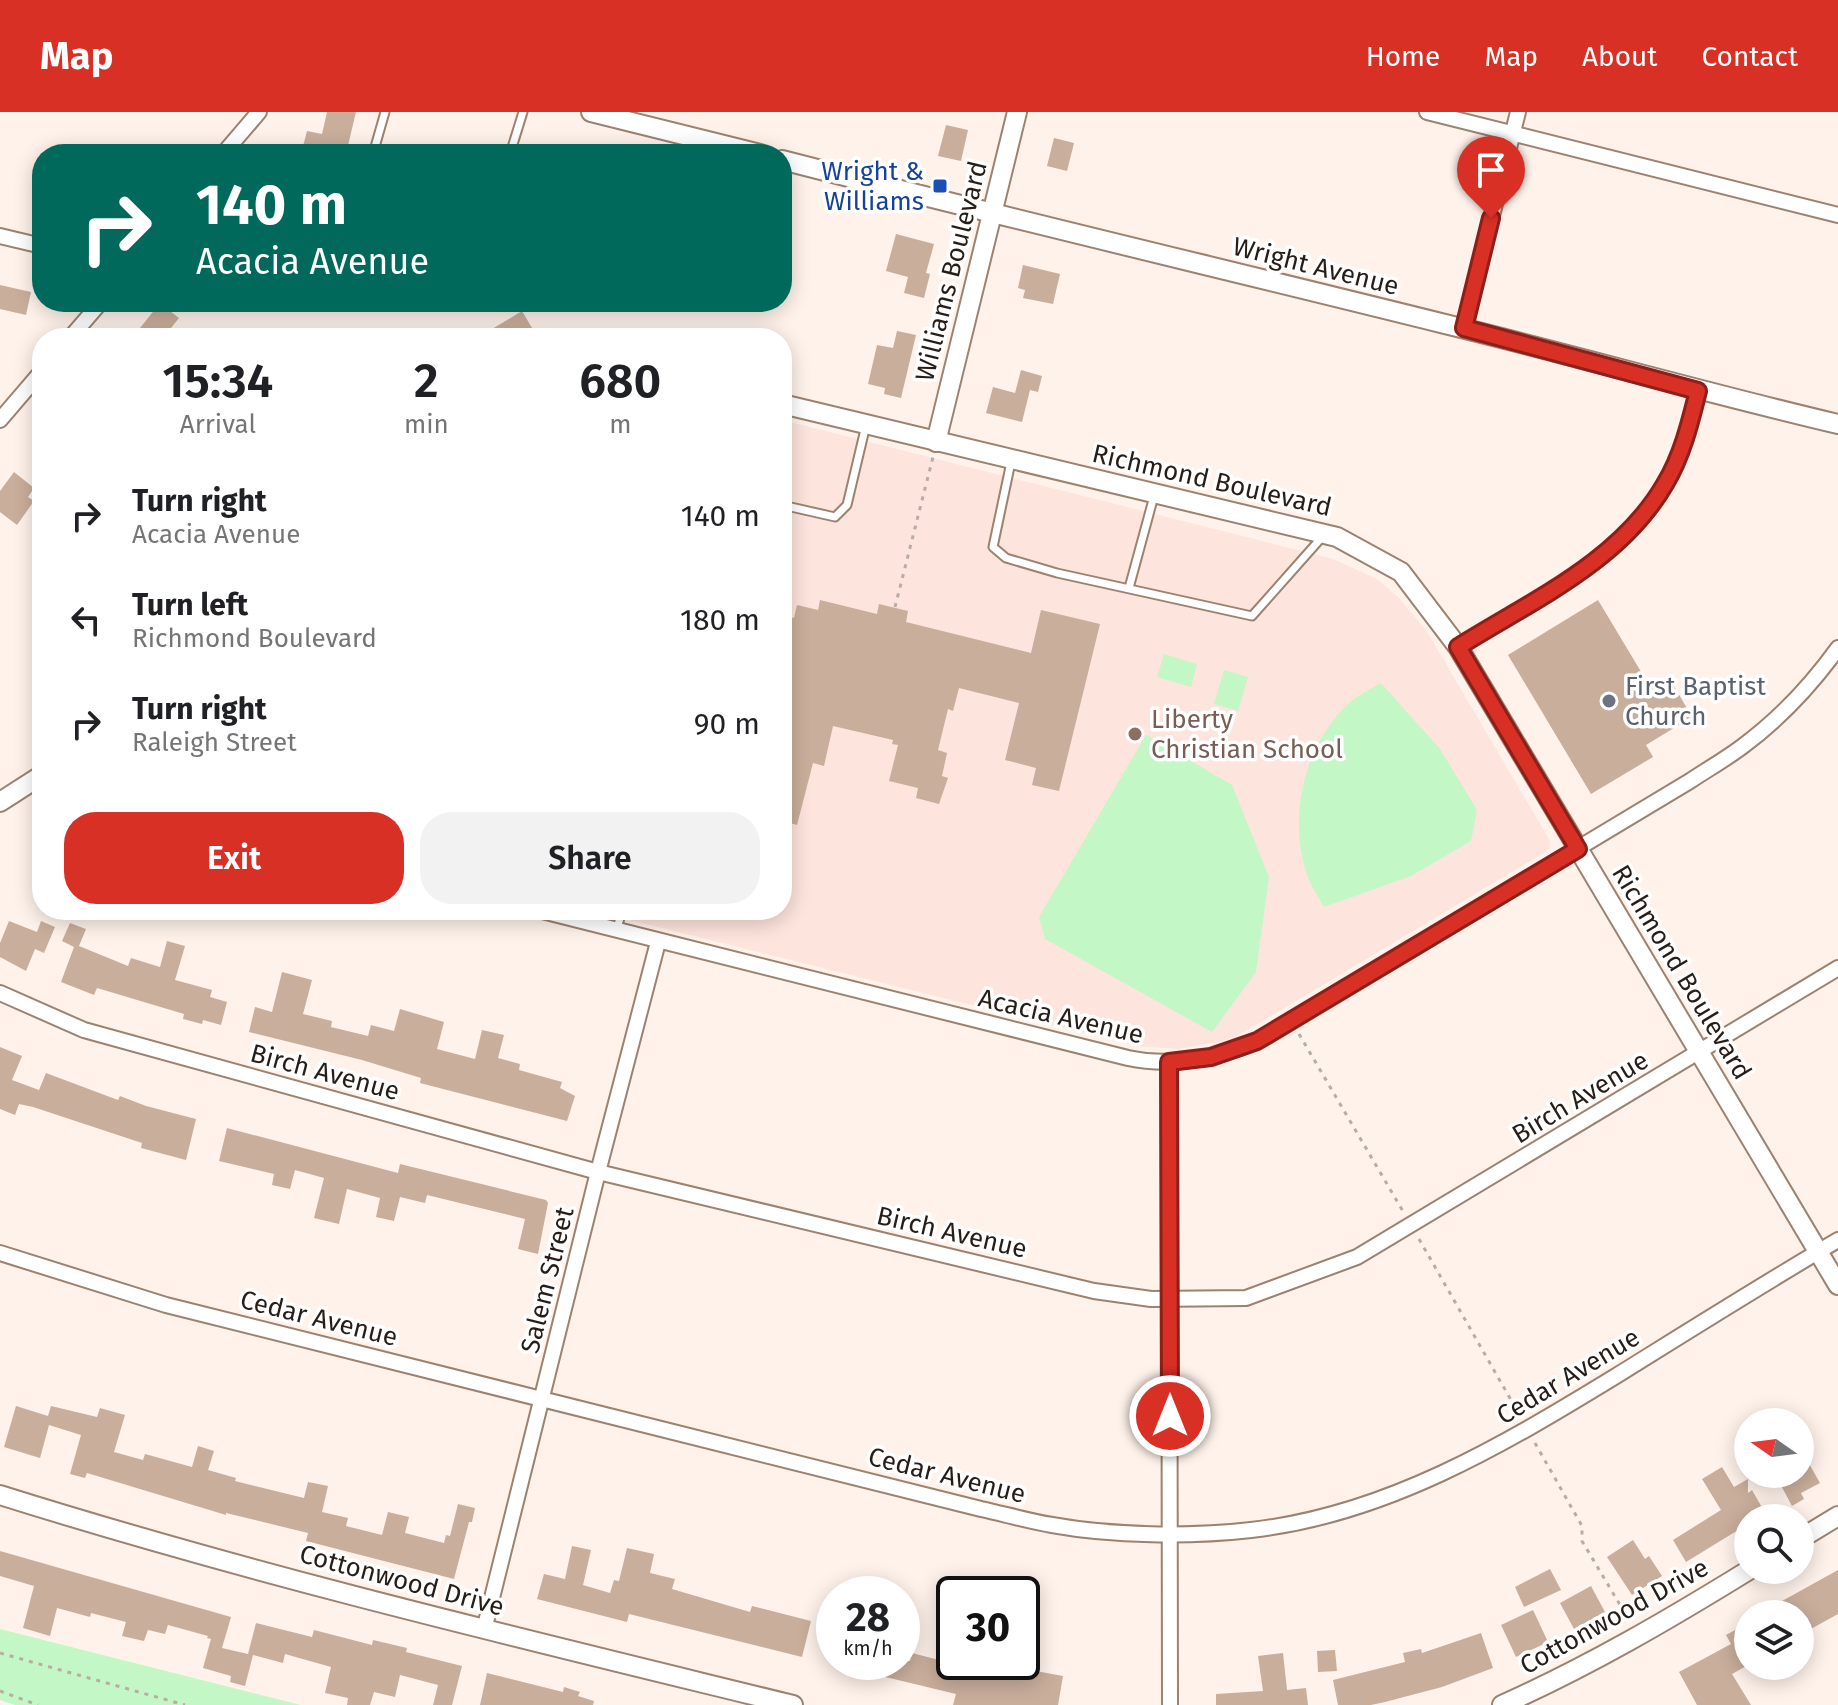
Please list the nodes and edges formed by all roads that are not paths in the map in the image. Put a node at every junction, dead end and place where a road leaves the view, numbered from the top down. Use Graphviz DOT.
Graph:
graph roads {
  1 [pos="259,112"];
  2 [pos="385,112"];
  3 [pos="523,112"];
  4 [pos="591,112"];
  5 [pos="1017,112"];
  6 [pos="1427,112"];
  7 [pos="1518,112"];
  8 [pos="1512,133"];
  9 [pos="231,144"];
  10 [pos="376,144"];
  11 [pos="513,144"];
  12 [pos="720,144"];
  13 [pos="792,163"];
  14 [pos="991,214"];
  15 [pos="1838,215"];
  16 [pos="0,236"];
  17 [pos="32,244"];
  18 [pos="92,312"];
  19 [pos="79,328"];
  20 [pos="1464,328"];
  21 [pos="32,383"];
  22 [pos="1698,391"];
  23 [pos="792,406"];
  24 [pos="0,420"];
  25 [pos="1838,424"];
  26 [pos="866,425"];
  27 [pos="936,442"];
  28 [pos="1012,460"];
  29 [pos="1154,493"];
  30 [pos="792,507"];
  31 [pos="1325,534"];
  32 [pos="1129,588"];
  33 [pos="1458,647"];
  34 [pos="1838,648"];
  35 [pos="32,781"];
  36 [pos="0,802"];
  37 [pos="1578,849"];
  38 [pos="576,920"];
  39 [pos="620,920"];
  40 [pos="617,931"];
  41 [pos="658,942"];
  42 [pos="1838,968"];
  43 [pos="0,993"];
  44 [pos="1701,1053"];
  45 [pos="1169,1062"];
  46 [pos="598,1172"];
  47 [pos="1838,1240"];
  48 [pos="1818,1252"];
  49 [pos="0,1253"];
  50 [pos="1838,1285"];
  51 [pos="1170,1298"];
  52 [pos="543,1398"];
  53 [pos="0,1495"];
  54 [pos="1838,1516"];
  55 [pos="1814,1531"];
  56 [pos="1169,1533"];
  57 [pos="1734,1579"];
  58 [pos="484,1630"];
  59 [pos="793,1705"];
  60 [pos="1170,1705"];
  61 [pos="1502,1705"];
  1 -- 9 [label="street"];
  2 -- 10 [label="lane"];
  3 -- 11 [label="lane"];
  4 -- 12 [label="street"];
  5 -- 14 [label="street, Williams Boulevard"];
  6 -- 8 [label="street"];
  7 -- 8 [label="street"];
  8 -- 15 [label="street"];
  8 -- 20 [label="street"];
  13 -- 14 [label="street, Wright Avenue"];
  14 -- 20 [label="street, Wright Avenue"];
  14 -- 27 [label="street, Williams Boulevard"];
  16 -- 17 [label="street"];
  18 -- 19 [label="street"];
  20 -- 22 [label="street, Wright Avenue"];
  21 -- 24 [label="street"];
  22 -- 25 [label="street, Wright Avenue"];
  22 -- 33 [label="street"];
  23 -- 26 [label="street, Richmond Boulevard"];
  26 -- 27 [label="street, Richmond Boulevard"];
  26 -- 30 [label="lane"];
  27 -- 28 [label="street, Richmond Boulevard"];
  28 -- 29 [label="street, Richmond Boulevard"];
  28 -- 32 [label="lane"];
  29 -- 31 [label="street, Richmond Boulevard"];
  29 -- 32 [label="lane"];
  31 -- 32 [label="lane"];
  31 -- 33 [label="street, Richmond Boulevard"];
  33 -- 37 [label="street, Richmond Boulevard"];
  34 -- 37 [label="street, Acacia Avenue"];
  35 -- 36 [label="street"];
  37 -- 44 [label="street, Richmond Boulevard"];
  37 -- 45 [label="street, Acacia Avenue"];
  38 -- 40 [label="street, Acacia Avenue"];
  39 -- 40 [label="lane"];
  40 -- 41 [label="street, Acacia Avenue"];
  41 -- 45 [label="street, Acacia Avenue"];
  41 -- 46 [label="street, Salem Street"];
  42 -- 44 [label="street, Birch Avenue"];
  43 -- 46 [label="street, Birch Avenue"];
  44 -- 48 [label="street, Richmond Boulevard"];
  44 -- 51 [label="street, Birch Avenue"];
  45 -- 51 [label="street"];
  46 -- 51 [label="street, Birch Avenue"];
  46 -- 52 [label="street, Salem Street"];
  47 -- 48 [label="street, Cedar Avenue"];
  48 -- 50 [label="street, Richmond Boulevard"];
  48 -- 56 [label="street, Cedar Avenue"];
  49 -- 52 [label="street, Cedar Avenue"];
  51 -- 56 [label="street"];
  52 -- 56 [label="street, Cedar Avenue"];
  52 -- 58 [label="street, Salem Street"];
  53 -- 58 [label="street, Cottonwood Drive"];
  54 -- 55 [label="street"];
  56 -- 60 [label="street"];
  57 -- 61 [label="street, Cottonwood Drive"];
  58 -- 59 [label="street, Cottonwood Drive"];
}
